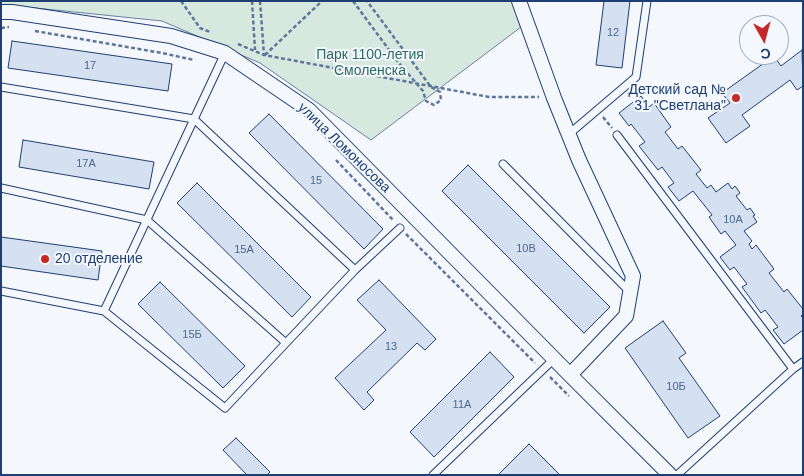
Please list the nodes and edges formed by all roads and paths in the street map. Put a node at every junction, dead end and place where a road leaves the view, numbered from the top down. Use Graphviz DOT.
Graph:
graph roads {
  1 [pos="181,1"];
  2 [pos="252,1"];
  3 [pos="260,1"];
  4 [pos="322,1"];
  5 [pos="353,1"];
  6 [pos="367,1"];
  7 [pos="519,1"];
  8 [pos="646,1"];
  9 [pos="1,12"];
  10 [pos="11,27"];
  11 [pos="1,28"];
  12 [pos="30,30"];
  13 [pos="210,32"];
  14 [pos="237,43"];
  15 [pos="255,50"];
  16 [pos="264,55"];
  17 [pos="222,59"];
  18 [pos="416,83"];
  19 [pos="430,86"];
  20 [pos="1,87"];
  21 [pos="554,98"];
  22 [pos="598,110"];
  23 [pos="194,119"];
  24 [pos="569,134"];
  25 [pos="617,135"];
  26 [pos="333,156"];
  27 [pos="504,164"];
  28 [pos="1,188"];
  29 [pos="147,220"];
  30 [pos="400,228"];
  31 [pos="355,270"];
  32 [pos="1,291"];
  33 [pos="630,292"];
  34 [pos="104,311"];
  35 [pos="286,343"];
  36 [pos="554,359"];
  37 [pos="803,362"];
  38 [pos="793,369"];
  39 [pos="542,370"];
  40 [pos="570,375"];
  41 [pos="570,398"];
  42 [pos="433,475"];
  43 [pos="670,475"];
  44 [pos="677,475"];
  1 -- 13 [label="path"];
  2 -- 15 [label="path"];
  3 -- 16 [label="path"];
  4 -- 16 [label="path"];
  5 -- 18 [label="path"];
  6 -- 19 [label="path"];
  7 -- 21 [label="street"];
  8 -- 22 [label="lane"];
  9 -- 17 [label="street, улица Ломоносова"];
  10 -- 11 [label="path"];
  12 -- 17 [label="path"];
  14 -- 15 [label="path"];
  15 -- 16 [label="path"];
  16 -- 18 [label="path"];
  17 -- 23 [label="lane"];
  17 -- 36 [label="street, улица Ломоносова"];
  18 -- 19 [label="path"];
  18 -- 19 [label="path"];
  19 -- 21 [label="path"];
  20 -- 23 [label="lane"];
  21 -- 24 [label="street"];
  22 -- 24 [label="lane"];
  22 -- 25 [label="path"];
  23 -- 29 [label="lane"];
  23 -- 31 [label="lane"];
  24 -- 33 [label="street"];
  25 -- 38 [label="lane"];
  26 -- 30 [label="path"];
  27 -- 33 [label="lane"];
  28 -- 29 [label="lane"];
  29 -- 34 [label="lane"];
  29 -- 35 [label="lane"];
  30 -- 31 [label="lane"];
  30 -- 39 [label="path"];
  31 -- 35 [label="lane"];
  32 -- 34 [label="lane"];
  33 -- 40 [label="street"];
  34 -- 35 [label="lane"];
  36 -- 39 [label="lane"];
  36 -- 40 [label="street, улица Ломоносова"];
  37 -- 38 [label="lane"];
  38 -- 44 [label="lane"];
  39 -- 41 [label="path"];
  39 -- 42 [label="lane"];
  40 -- 43 [label="street, улица Ломоносова"];
}
